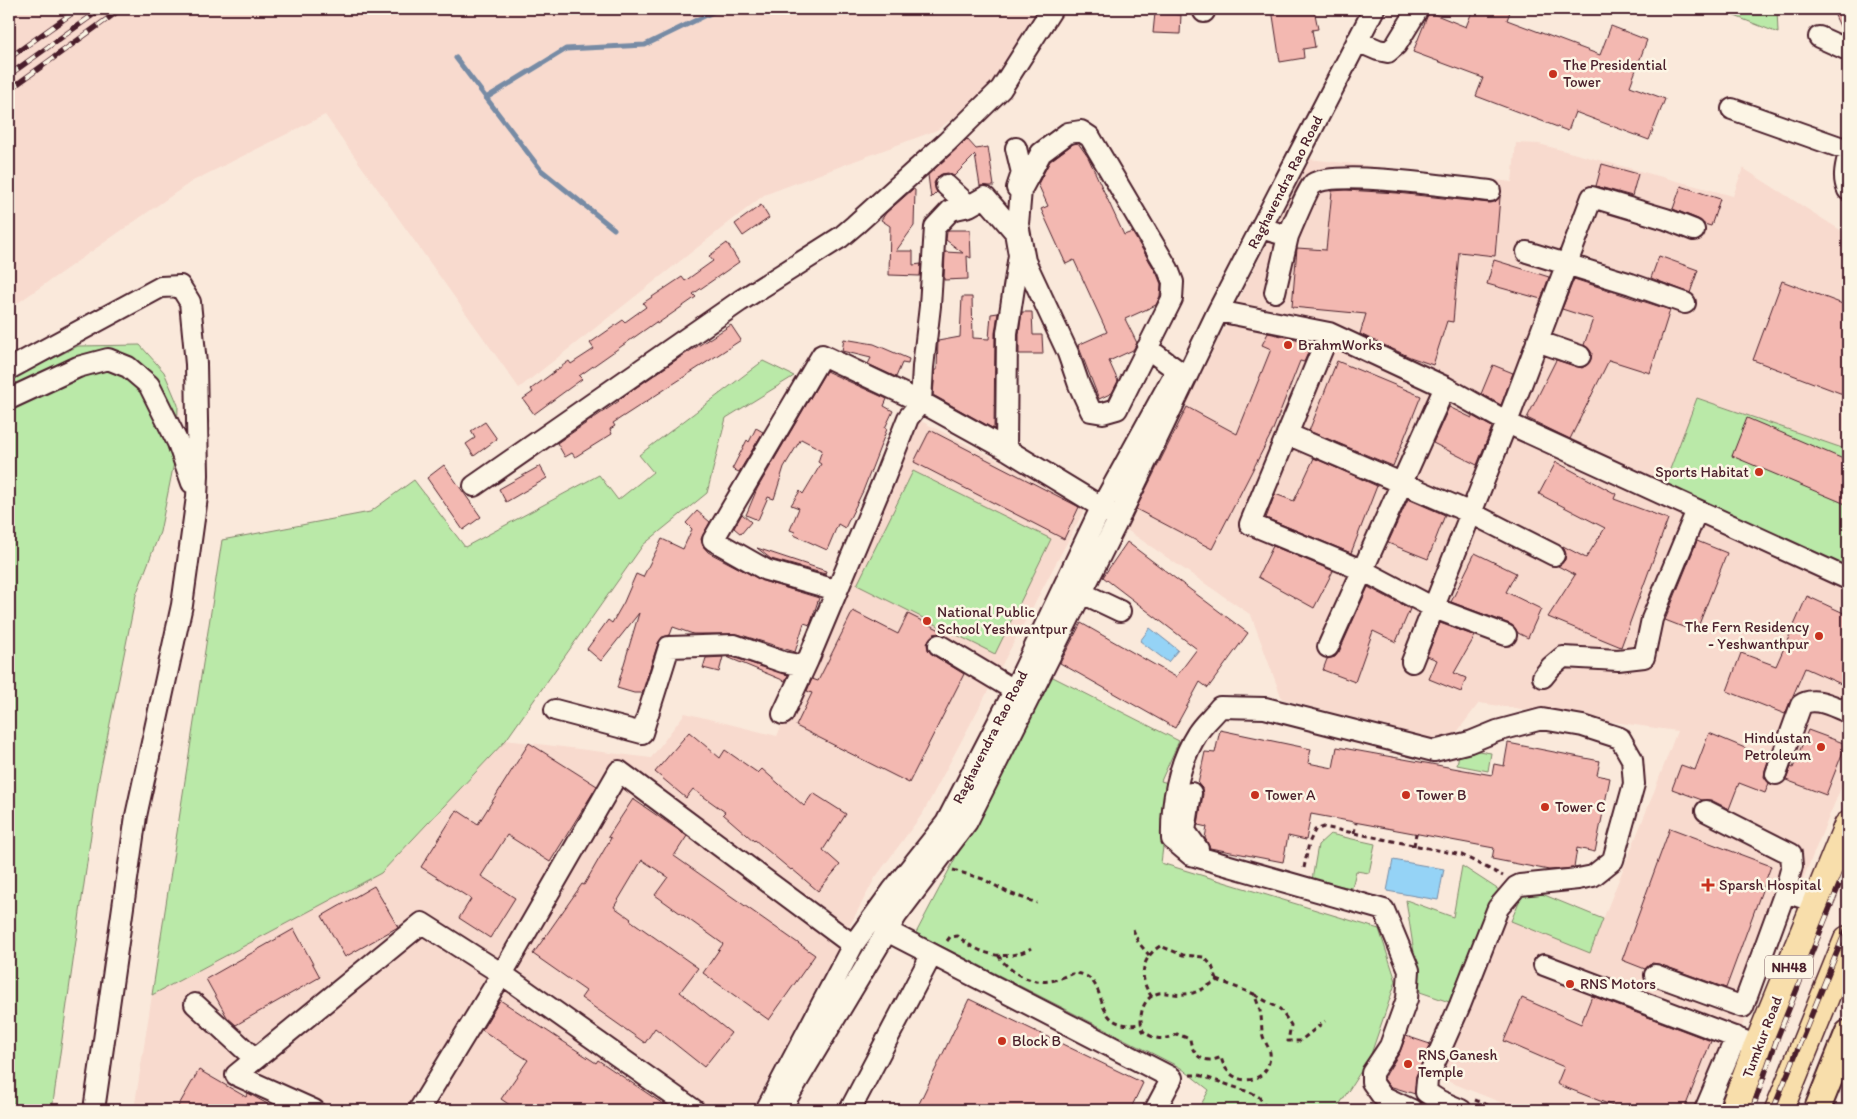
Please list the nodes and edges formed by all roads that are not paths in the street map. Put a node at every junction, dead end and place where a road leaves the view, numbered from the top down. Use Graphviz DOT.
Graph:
graph roads {
  1 [pos="1052,9"];
  2 [pos="1374,9"];
  3 [pos="1418,9"];
  4 [pos="1819,37"];
  5 [pos="1357,41"];
  6 [pos="1848,50"];
  7 [pos="1732,109"];
  8 [pos="1016,148"];
  9 [pos="1848,150"];
  10 [pos="1848,157"];
  11 [pos="946,186"];
  12 [pos="1848,190"];
  13 [pos="1490,191"];
  14 [pos="969,206"];
  15 [pos="1007,224"];
  16 [pos="1261,228"];
  17 [pos="1694,230"];
  18 [pos="1288,236"];
  19 [pos="1527,252"];
  20 [pos="1566,264"];
  21 [pos="1275,292"];
  22 [pos="1684,303"];
  23 [pos="1218,311"];
  24 [pos="1329,333"];
  25 [pos="1537,341"];
  26 [pos="1148,348"];
  27 [pos="1198,356"];
  28 [pos="1580,356"];
  29 [pos="9,369"];
  30 [pos="1177,370"];
  31 [pos="1445,387"];
  32 [pos="9,399"];
  33 [pos="921,402"];
  34 [pos="1506,422"];
  35 [pos="1287,434"];
  36 [pos="1006,449"];
  37 [pos="1402,484"];
  38 [pos="474,486"];
  39 [pos="197,497"];
  40 [pos="1102,506"];
  41 [pos="1697,510"];
  42 [pos="1471,514"];
  43 [pos="1119,518"];
  44 [pos="1554,556"];
  45 [pos="1362,570"];
  46 [pos="1848,579"];
  47 [pos="836,590"];
  48 [pos="1082,593"];
  49 [pos="1434,608"];
  50 [pos="1120,611"];
  51 [pos="1506,635"];
  52 [pos="939,646"];
  53 [pos="1328,647"];
  54 [pos="1412,662"];
  55 [pos="805,666"];
  56 [pos="1543,678"];
  57 [pos="1014,690"];
  58 [pos="555,710"];
  59 [pos="1848,712"];
  60 [pos="783,714"];
  61 [pos="1544,729"];
  62 [pos="1624,746"];
  63 [pos="1776,774"];
  64 [pos="1191,793"];
  65 [pos="1706,811"];
  66 [pos="1848,826"];
  67 [pos="1213,861"];
  68 [pos="1785,892"];
  69 [pos="1816,902"];
  70 [pos="887,931"];
  71 [pos="1848,940"];
  72 [pos="853,945"];
  73 [pos="939,958"];
  74 [pos="1544,965"];
  75 [pos="502,974"];
  76 [pos="1655,975"];
  77 [pos="195,1004"];
  78 [pos="1848,1033"];
  79 [pos="1747,1042"];
  80 [pos="255,1059"];
  81 [pos="1842,1064"];
  82 [pos="1437,1106"];
  83 [pos="94,1110"];
  84 [pos="314,1110"];
  85 [pos="418,1110"];
  86 [pos="694,1110"];
  87 [pos="766,1110"];
  88 [pos="780,1110"];
  89 [pos="850,1110"];
  90 [pos="1155,1110"];
  91 [pos="1412,1110"];
  92 [pos="1461,1110"];
  93 [pos="1705,1110"];
  94 [pos="1734,1110"];
  95 [pos="1779,1110"];
  96 [pos="1817,1110"];
  1 -- 38 [label="street"];
  2 -- 5 [label="street, Raghavendra Rao Road"];
  3 -- 5 [label="street"];
  4 -- 6 [label="street"];
  5 -- 16 [label="street, Raghavendra Rao Road"];
  7 -- 9 [label="street"];
  8 -- 15 [label="street"];
  10 -- 12 [label="street"];
  11 -- 14 [label="street"];
  13 -- 18 [label="street"];
  14 -- 15 [label="street"];
  14 -- 33 [label="street"];
  15 -- 36 [label="street"];
  16 -- 18 [label="street"];
  16 -- 23 [label="street, Raghavendra Rao Road"];
  17 -- 20 [label="street"];
  18 -- 21 [label="street"];
  19 -- 20 [label="street"];
  20 -- 22 [label="street"];
  20 -- 25 [label="street"];
  23 -- 24 [label="street"];
  23 -- 27 [label="street, Raghavendra Rao Road"];
  24 -- 31 [label="street"];
  24 -- 35 [label="street"];
  25 -- 28 [label="street"];
  25 -- 34 [label="street"];
  26 -- 26 [label="street"];
  26 -- 30 [label="street"];
  27 -- 30 [label="street, Raghavendra Rao Road"];
  27 -- 43 [label="street, Raghavendra Rao Road"];
  29 -- 39 [label="street"];
  30 -- 40 [label="street, Raghavendra Rao Road"];
  31 -- 34 [label="street"];
  31 -- 37 [label="street"];
  32 -- 39 [label="street"];
  33 -- 36 [label="street"];
  33 -- 47 [label="street"];
  33 -- 47 [label="street"];
  34 -- 41 [label="street"];
  34 -- 42 [label="street"];
  35 -- 37 [label="street"];
  35 -- 45 [label="street"];
  36 -- 40 [label="street"];
  37 -- 42 [label="street"];
  37 -- 45 [label="street"];
  39 -- 83 [label="street"];
  40 -- 43 [label="street"];
  40 -- 57 [label="street, Raghavendra Rao Road"];
  41 -- 46 [label="street"];
  41 -- 56 [label="street"];
  42 -- 44 [label="street"];
  42 -- 49 [label="street"];
  43 -- 48 [label="street, Raghavendra Rao Road"];
  45 -- 49 [label="street"];
  45 -- 53 [label="street"];
  47 -- 55 [label="street"];
  48 -- 50 [label="street"];
  48 -- 70 [label="street, Raghavendra Rao Road"];
  49 -- 51 [label="street"];
  49 -- 54 [label="street"];
  52 -- 57 [label="street"];
  55 -- 58 [label="street"];
  55 -- 60 [label="street"];
  57 -- 72 [label="street, Raghavendra Rao Road"];
  59 -- 63 [label="street"];
  61 -- 62 [label="street"];
  62 -- 67 [label="street"];
  62 -- 82 [label="street"];
  64 -- 67 [label="street"];
  65 -- 68 [label="street"];
  66 -- 69 [label="highway, Tumkur Road / NH48"];
  67 -- 91 [label="street"];
  68 -- 69 [label="street"];
  68 -- 76 [label="street"];
  69 -- 79 [label="highway, Tumkur Road / NH48"];
  70 -- 73 [label="street"];
  70 -- 88 [label="street, Raghavendra Rao Road"];
  71 -- 95 [label="highway, NH48"];
  72 -- 75 [label="street"];
  72 -- 87 [label="street, Raghavendra Rao Road"];
  73 -- 89 [label="street"];
  73 -- 90 [label="street"];
  74 -- 79 [label="street"];
  75 -- 80 [label="street"];
  75 -- 85 [label="street"];
  75 -- 86 [label="street"];
  77 -- 80 [label="street"];
  78 -- 81 [label="main road"];
  79 -- 93 [label="street"];
  79 -- 94 [label="highway, Tumkur Road / NH48"];
  80 -- 84 [label="street"];
  81 -- 96 [label="main road"];
  82 -- 92 [label="street"];
}
